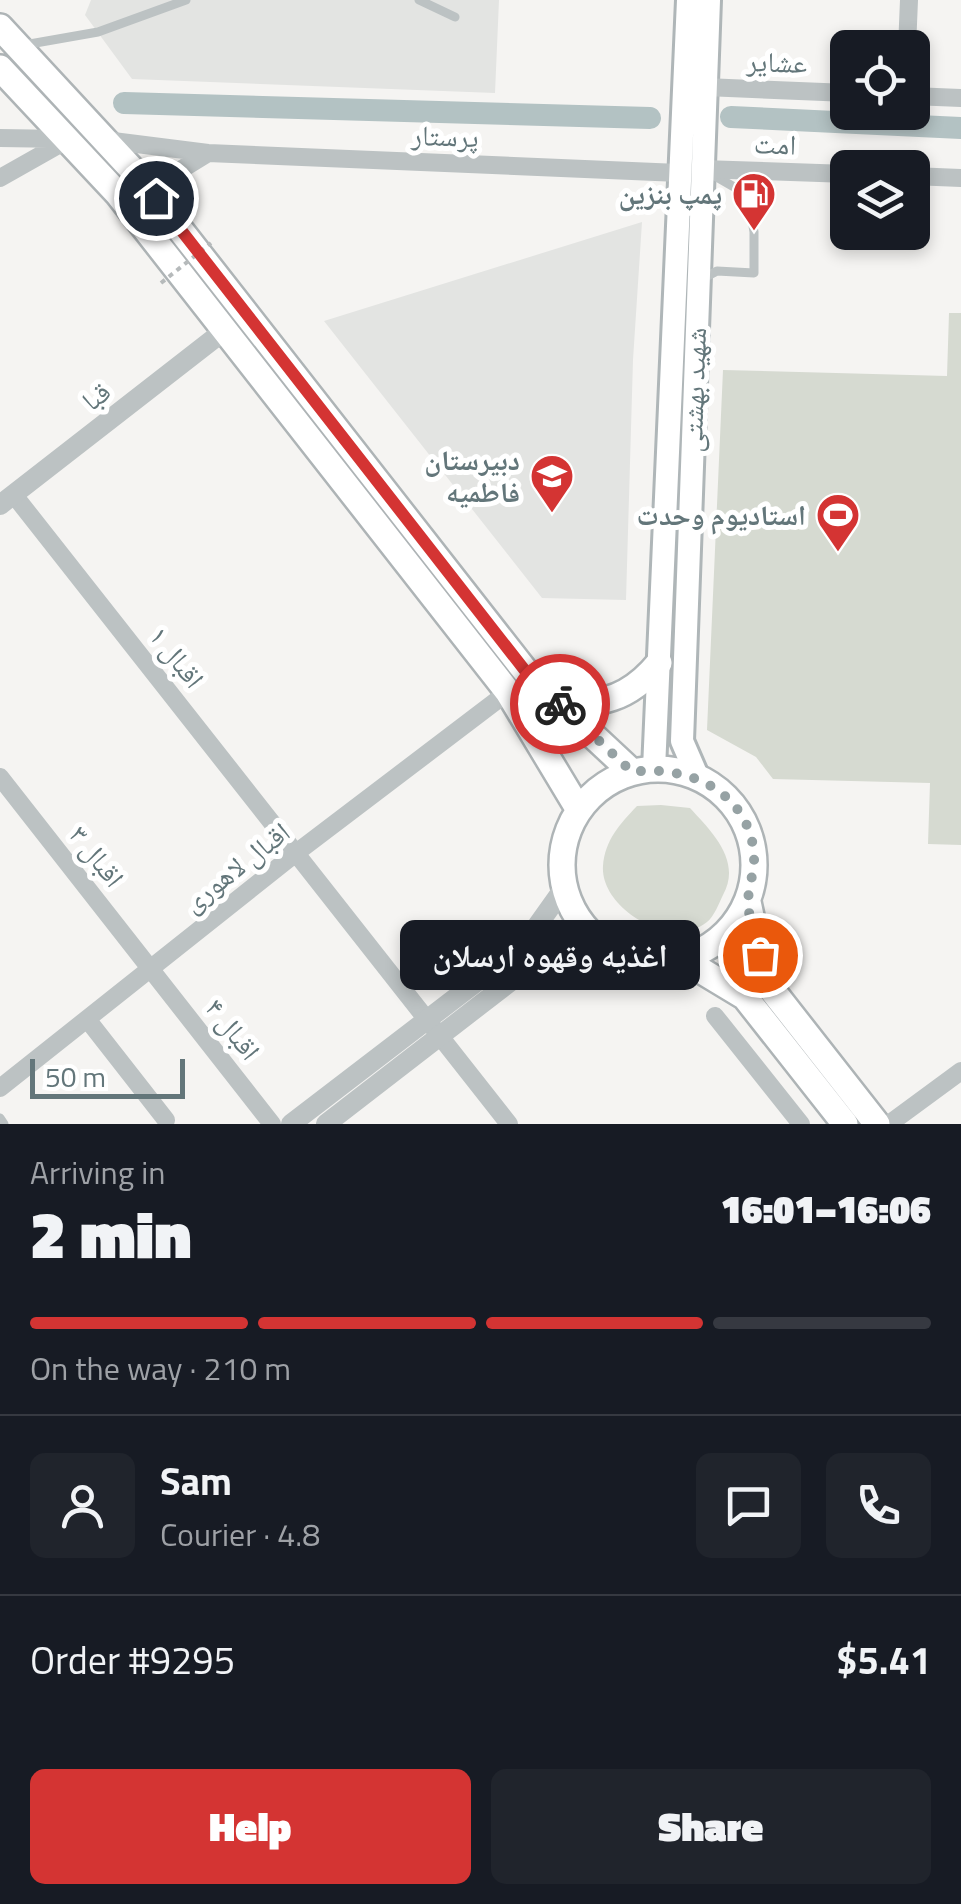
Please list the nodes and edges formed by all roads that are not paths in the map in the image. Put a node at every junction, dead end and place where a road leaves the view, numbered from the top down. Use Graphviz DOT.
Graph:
graph roads {
  1 [pos="186,0"];
  2 [pos="418,0"];
  3 [pos="688,0"];
  4 [pos="709,0"];
  5 [pos="910,0"];
  6 [pos="455,17"];
  7 [pos="908,30"];
  8 [pos="8,37"];
  9 [pos="0,68"];
  10 [pos="705,87"];
  11 [pos="830,92"];
  12 [pos="930,97"];
  13 [pos="961,98"];
  14 [pos="0,138"];
  15 [pos="69,139"];
  16 [pos="106,140"];
  17 [pos="208,154"];
  18 [pos="690,171"];
  19 [pos="830,174"];
  20 [pos="930,177"];
  21 [pos="0,178"];
  22 [pos="961,178"];
  23 [pos="173,219"];
  24 [pos="698,282"];
  25 [pos="225,330"];
  26 [pos="7,500"];
  27 [pos="659,663"];
  28 [pos="508,692"];
  29 [pos="548,692"];
  30 [pos="643,771"];
  31 [pos="0,777"];
  32 [pos="698,778"];
  33 [pos="579,810"];
  34 [pos="296,854"];
  35 [pos="564,888"];
  36 [pos="748,902"];
  37 [pos="594,938"];
  38 [pos="682,959"];
  39 [pos="150,969"];
  40 [pos="715,1016"];
  41 [pos="87,1019"];
  42 [pos="435,1029"];
  43 [pos="961,1071"];
  44 [pos="0,1088"];
  45 [pos="912,1108"];
  46 [pos="166,1120"];
  47 [pos="272,1124"];
  48 [pos="291,1124"];
  49 [pos="326,1124"];
  50 [pos="509,1124"];
  51 [pos="800,1124"];
  52 [pos="844,1124"];
  53 [pos="877,1124"];
  54 [pos="889,1124"];
  55 [pos="924,1124"];
  1 -- 8 [label="lane"];
  2 -- 6 [label="lane"];
  3 -- 18 [label="main road, شهید بهشتی"];
  4 -- 10 [label="main road, شهید بهشتی"];
  5 -- 7 [label="street"];
  8 -- 16 [label="main road"];
  9 -- 15 [label="main road"];
  10 -- 11 [label="street, عشایر"];
  10 -- 18 [label="main road, شهید بهشتی"];
  12 -- 13 [label="street"];
  14 -- 15 [label="street"];
  15 -- 21 [label="street"];
  15 -- 25 [label="main road"];
  16 -- 17 [label="street, پرستار"];
  16 -- 23 [label="main road"];
  17 -- 18 [label="street, پرستار"];
  17 -- 23 [label="street"];
  18 -- 19 [label="street, امت"];
  18 -- 24 [label="main road, شهید بهشتی"];
  18 -- 24 [label="lane"];
  18 -- 27 [label="main road, شهید بهشتی"];
  20 -- 22 [label="street"];
  23 -- 29 [label="main road"];
  24 -- 32 [label="main road, شهید بهشتی"];
  25 -- 26 [label="street, قبا"];
  25 -- 28 [label="main road"];
  26 -- 34 [label="street, اقبال ۱"];
  27 -- 29 [label="main road"];
  27 -- 30 [label="main road, شهید بهشتی"];
  28 -- 33 [label="main road"];
  28 -- 34 [label="street, اقبال لاهوری"];
  29 -- 30 [label="main road"];
  30 -- 32 [label="main road"];
  30 -- 33 [label="main road"];
  31 -- 39 [label="street, اقبال ۳"];
  32 -- 36 [label="main road"];
  33 -- 35 [label="main road"];
  34 -- 39 [label="street, اقبال لاهوری"];
  34 -- 42 [label="street, اقبال ۱"];
  35 -- 37 [label="main road"];
  35 -- 42 [label="street"];
  36 -- 38 [label="main road"];
  36 -- 53 [label="main road"];
  37 -- 38 [label="main road"];
  37 -- 42 [label="street"];
  38 -- 52 [label="main road"];
  39 -- 41 [label="street, اقبال لاهوری"];
  39 -- 47 [label="street, اقبال ۴"];
  40 -- 51 [label="street"];
  41 -- 44 [label="street, اقبال لاهوری"];
  41 -- 46 [label="street"];
  42 -- 48 [label="street"];
  42 -- 49 [label="street"];
  42 -- 50 [label="street, اقبال ۱"];
  43 -- 45 [label="street"];
  45 -- 54 [label="street"];
  45 -- 55 [label="street"];
}
